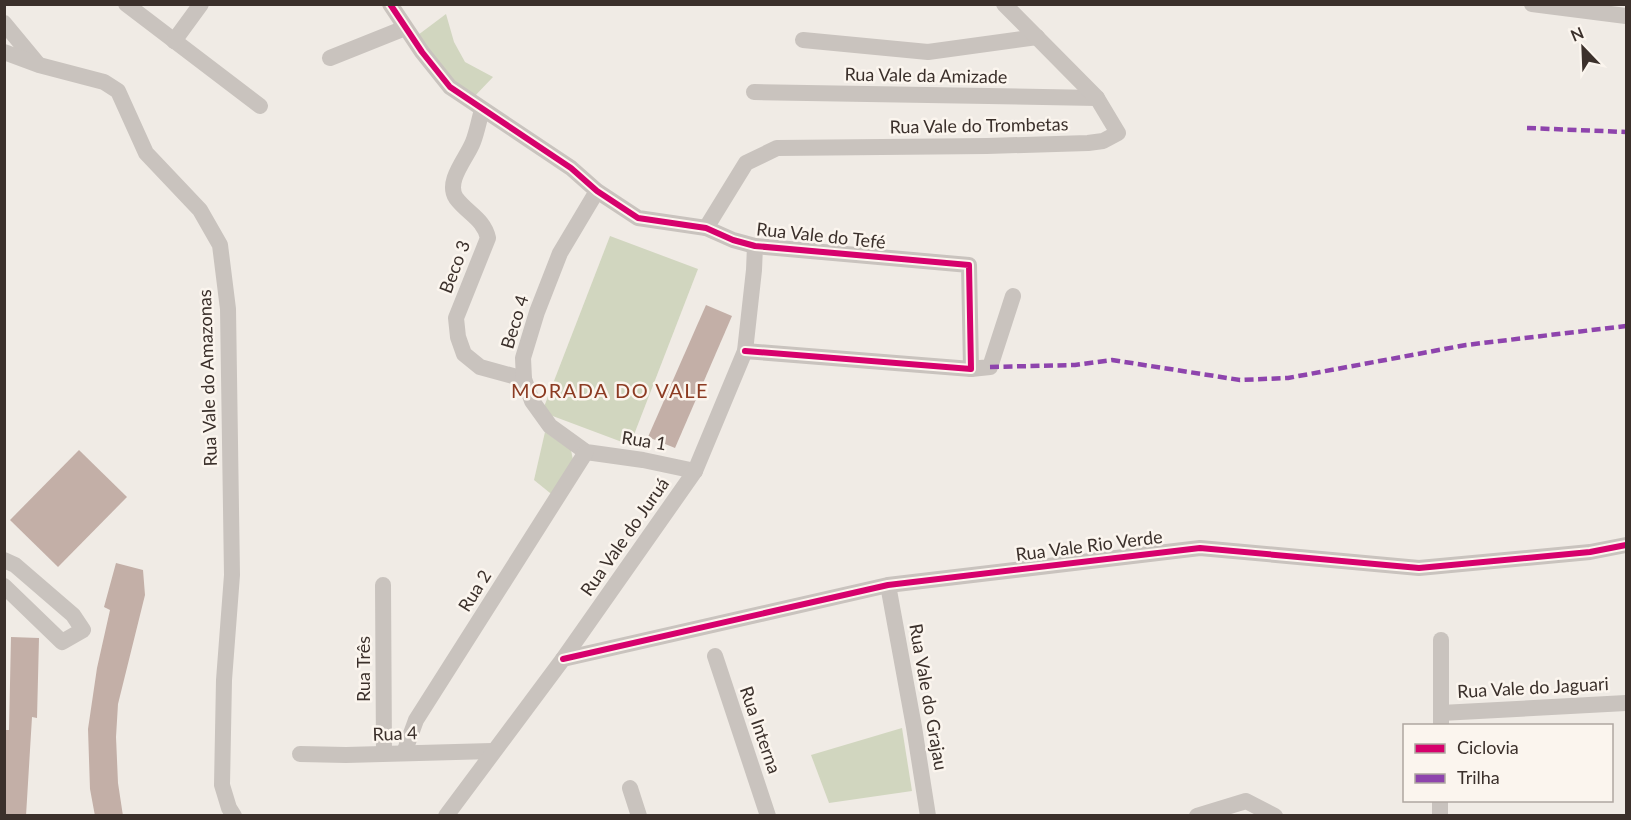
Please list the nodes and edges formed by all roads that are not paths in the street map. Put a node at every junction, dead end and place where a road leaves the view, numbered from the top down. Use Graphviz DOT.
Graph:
graph roads {
  1 [pos="126,4"];
  2 [pos="201,4"];
  3 [pos="390,4"];
  4 [pos="1005,4"];
  5 [pos="1532,4"];
  6 [pos="1626,16"];
  7 [pos="4,24"];
  8 [pos="405,28"];
  9 [pos="1037,36"];
  10 [pos="803,40"];
  11 [pos="174,41"];
  12 [pos="4,52"];
  13 [pos="330,58"];
  14 [pos="39,65"];
  15 [pos="754,92"];
  16 [pos="1097,98"];
  17 [pos="260,106"];
  18 [pos="482,110"];
  19 [pos="597,191"];
  20 [pos="706,228"];
  21 [pos="755,246"];
  22 [pos="1013,296"];
  23 [pos="745,351"];
  24 [pos="971,369"];
  25 [pos="524,380"];
  26 [pos="586,452"];
  27 [pos="695,471"];
  28 [pos="1626,545"];
  29 [pos="4,560"];
  30 [pos="383,585"];
  31 [pos="888,585"];
  32 [pos="4,586"];
  33 [pos="1441,640"];
  34 [pos="715,656"];
  35 [pos="563,659"];
  36 [pos="1626,703"];
  37 [pos="1441,719"];
  38 [pos="492,751"];
  39 [pos="300,753"];
  40 [pos="384,753"];
  41 [pos="404,753"];
  42 [pos="630,788"];
  43 [pos="765,815"];
  44 [pos="234,816"];
  45 [pos="446,816"];
  46 [pos="639,816"];
  47 [pos="928,816"];
  48 [pos="1197,816"];
  49 [pos="1275,816"];
  1 -- 11 [label="street"];
  2 -- 11 [label="street"];
  3 -- 8 [label="street, Rua Vale do Tefé"];
  4 -- 9 [label="street, Rua Vale do Trombetas"];
  5 -- 6 [label="street"];
  7 -- 14 [label="street"];
  8 -- 13 [label="street"];
  8 -- 18 [label="street, Rua Vale do Tefé"];
  9 -- 10 [label="street"];
  9 -- 16 [label="street, Rua Vale do Trombetas"];
  11 -- 17 [label="street"];
  12 -- 14 [label="street, Rua Vale do Amazonas"];
  14 -- 44 [label="street, Rua Vale do Amazonas"];
  15 -- 16 [label="street, Rua Vale da Amizade"];
  16 -- 20 [label="street, Rua Vale do Trombetas"];
  18 -- 19 [label="street, Rua Vale do Tefé"];
  18 -- 25 [label="street, Beco 3"];
  19 -- 20 [label="street, Rua Vale do Tefé"];
  19 -- 25 [label="street, Beco 4"];
  20 -- 21 [label="street, Rua Vale do Tefé"];
  21 -- 23 [label="street, Rua Vale do Juruá"];
  21 -- 24 [label="street, Rua Vale do Tefé"];
  22 -- 24 [label="street"];
  23 -- 24 [label="street"];
  23 -- 27 [label="street, Rua Vale do Juruá"];
  25 -- 26 [label="street, Beco 4"];
  26 -- 27 [label="street, Rua 1"];
  26 -- 41 [label="street, Rua 2"];
  27 -- 35 [label="street, Rua Vale do Juruá"];
  28 -- 31 [label="street, Rua Vale Rio Verde"];
  29 -- 32 [label="street"];
  30 -- 40 [label="street, Rua Três"];
  31 -- 35 [label="street, Rua Vale Rio Verde"];
  31 -- 47 [label="street, Rua Vale do Grajau"];
  33 -- 37 [label="street"];
  34 -- 43 [label="street, Rua Interna"];
  35 -- 38 [label="street, Rua Vale do Juruá"];
  36 -- 37 [label="street, Rua Vale do Jaguari"];
  38 -- 41 [label="street, Rua 4"];
  38 -- 45 [label="street, Rua Vale do Juruá"];
  39 -- 40 [label="street, Rua 4"];
  40 -- 41 [label="street, Rua 4"];
  42 -- 46 [label="street"];
  48 -- 49 [label="street"];
}
